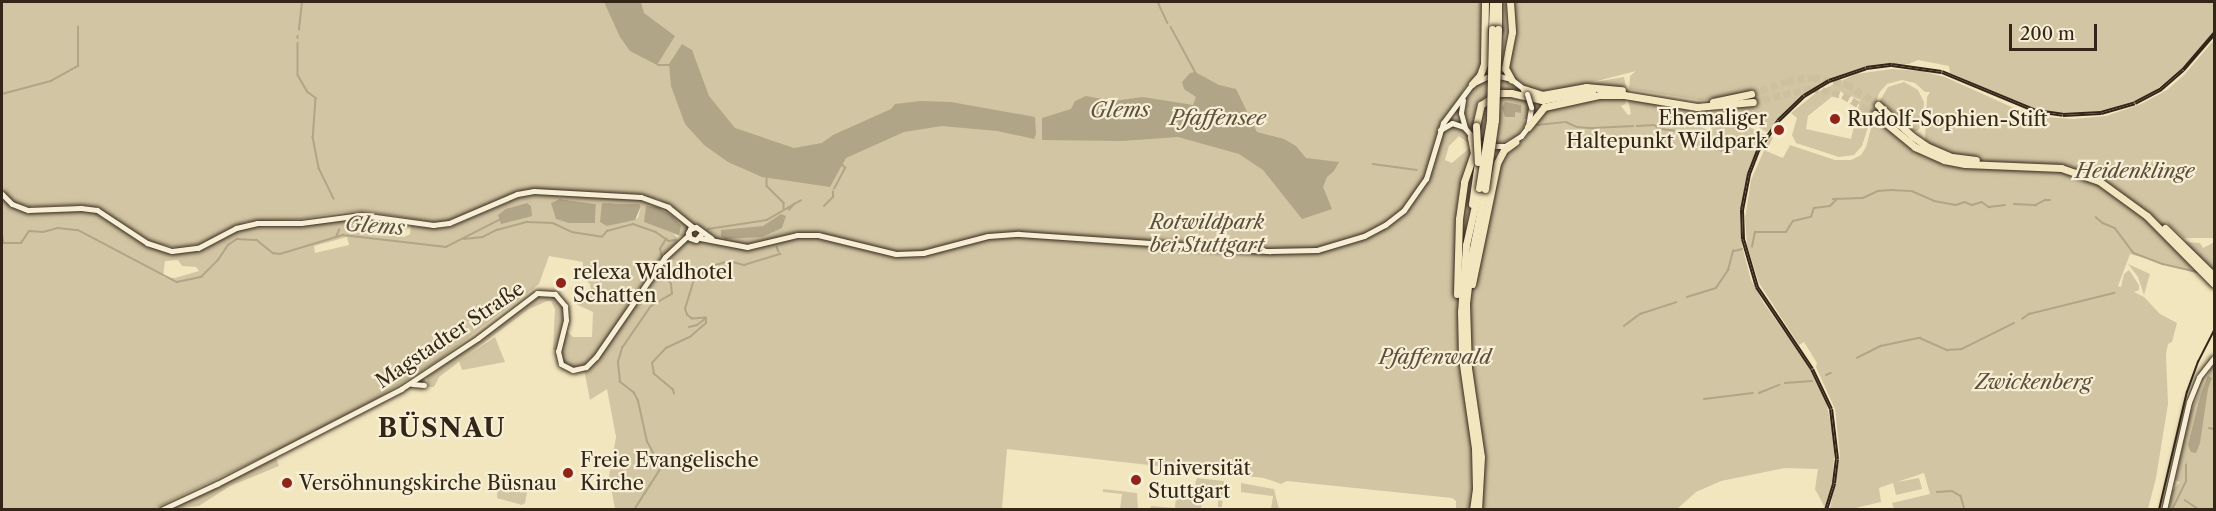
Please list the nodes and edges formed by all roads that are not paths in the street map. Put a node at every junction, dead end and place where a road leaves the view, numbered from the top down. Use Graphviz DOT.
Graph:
graph roads {
  1 [pos="1485,2"];
  2 [pos="1493,2"];
  3 [pos="1498,2"];
  4 [pos="1510,2"];
  5 [pos="1495,29"];
  6 [pos="1511,79"];
  7 [pos="1472,84"];
  8 [pos="1609,89"];
  9 [pos="1526,91"];
  10 [pos="1464,96"];
  11 [pos="1878,105"];
  12 [pos="1875,114"];
  13 [pos="1528,127"];
  14 [pos="1465,128"];
  15 [pos="1439,131"];
  16 [pos="1471,137"];
  17 [pos="1515,142"];
  18 [pos="1482,189"];
  19 [pos="2,195"];
  20 [pos="1471,222"];
  21 [pos="691,233"];
  22 [pos="701,235"];
  23 [pos="2178,246"];
  24 [pos="2214,276"];
  25 [pos="2214,284"];
  26 [pos="1467,322"];
  27 [pos="1461,339"];
  28 [pos="2214,358"];
  29 [pos="410,384"];
  30 [pos="424,385"];
  31 [pos="161,510"];
  32 [pos="1473,510"];
  33 [pos="1478,510"];
  34 [pos="2165,510"];
  1 -- 7 [label="highway"];
  2 -- 5 [label="highway"];
  3 -- 5 [label="highway"];
  4 -- 6 [label="highway"];
  5 -- 18 [label="highway, bridge"];
  6 -- 7 [label="main road"];
  6 -- 9 [label="main road"];
  7 -- 10 [label="main road"];
  8 -- 9 [label="highway"];
  8 -- 13 [label="highway"];
  8 -- 20 [label="highway, bridge"];
  9 -- 13 [label="main road, bridge"];
  10 -- 14 [label="main road"];
  10 -- 15 [label="main road"];
  11 -- 23 [label="highway"];
  12 -- 23 [label="highway"];
  13 -- 17 [label="main road"];
  14 -- 15 [label="main road"];
  14 -- 16 [label="main road"];
  15 -- 22 [label="main road"];
  16 -- 17 [label="main road"];
  16 -- 27 [label="highway"];
  17 -- 26 [label="highway"];
  18 -- 20 [label="highway"];
  18 -- 26 [label="highway"];
  19 -- 21 [label="main road"];
  20 -- 27 [label="highway"];
  21 -- 22 [label="main road"];
  21 -- 22 [label="main road"];
  21 -- 29 [label="main road, Magstadter Straße"];
  23 -- 24 [label="highway"];
  23 -- 25 [label="highway"];
  26 -- 33 [label="highway"];
  27 -- 32 [label="highway"];
  28 -- 34 [label="main road"];
  29 -- 30 [label="main road"];
  29 -- 31 [label="main road, Magstadter Straße"];
}
